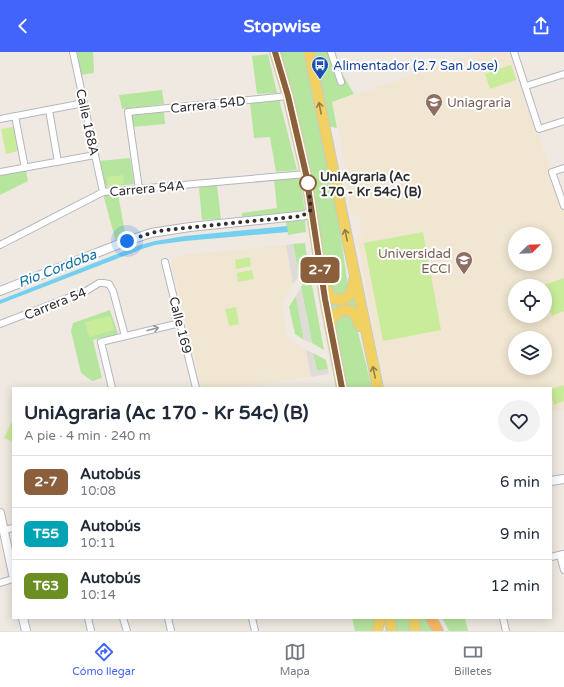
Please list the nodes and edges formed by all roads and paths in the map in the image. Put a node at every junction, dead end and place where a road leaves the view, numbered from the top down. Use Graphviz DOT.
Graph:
graph roads {
  1 [pos="73,52"];
  2 [pos="275,52"];
  3 [pos="309,52"];
  4 [pos="331,52"];
  5 [pos="514,52"];
  6 [pos="564,74"];
  7 [pos="341,82"];
  8 [pos="526,86"];
  9 [pos="288,96"];
  10 [pos="84,103"];
  11 [pos="49,110"];
  12 [pos="15,116"];
  13 [pos="0,120"];
  14 [pos="564,121"];
  15 [pos="95,156"];
  16 [pos="58,162"];
  17 [pos="25,168"];
  18 [pos="564,168"];
  19 [pos="0,172"];
  20 [pos="306,174"];
  21 [pos="139,188"];
  22 [pos="103,192"];
  23 [pos="564,206"];
  24 [pos="311,210"];
  25 [pos="0,245"];
  26 [pos="165,262"];
  27 [pos="319,265"];
  28 [pos="354,274"];
  29 [pos="0,291"];
  30 [pos="180,323"];
  31 [pos="0,324"];
  32 [pos="330,324"];
  33 [pos="125,336"];
  34 [pos="371,356"];
  35 [pos="112,387"];
  36 [pos="196,387"];
  37 [pos="342,387"];
  38 [pos="378,387"];
  39 [pos="564,479"];
  40 [pos="552,481"];
  41 [pos="0,512"];
  42 [pos="12,528"];
  43 [pos="4,530"];
  44 [pos="3,542"];
  45 [pos="562,554"];
  46 [pos="552,557"];
  47 [pos="564,570"];
  48 [pos="12,571"];
  49 [pos="12,579"];
  50 [pos="0,583"];
  51 [pos="23,619"];
  52 [pos="88,619"];
  53 [pos="123,619"];
  54 [pos="168,619"];
  55 [pos="252,619"];
  56 [pos="380,619"];
  57 [pos="390,619"];
  58 [pos="414,619"];
  59 [pos="432,619"];
  60 [pos="503,619"];
  61 [pos="26,631"];
  62 [pos="91,631"];
  63 [pos="127,631"];
  64 [pos="171,631"];
  65 [pos="255,631"];
  66 [pos="377,631"];
  67 [pos="392,631"];
  68 [pos="415,631"];
  69 [pos="438,631"];
  70 [pos="506,631"];
  1 -- 10 [label="street, Calle 168A"];
  2 -- 9 [label="main road"];
  28 -- 3 [label="main road, one-way"];
  4 -- 7 [label="street"];
  5 -- 8 [label="street"];
  6 -- 8 [label="street"];
  8 -- 14 [label="street"];
  9 -- 20 [label="main road"];
  9 -- 21 [label="street, Carrera 54D"];
  10 -- 11 [label="street"];
  10 -- 15 [label="street, Calle 168A"];
  11 -- 12 [label="street"];
  11 -- 16 [label="street"];
  12 -- 13 [label="street"];
  12 -- 17 [label="street"];
  15 -- 16 [label="street"];
  15 -- 22 [label="street, Calle 168A"];
  16 -- 17 [label="street"];
  17 -- 19 [label="street"];
  18 -- 23 [label="street"];
  20 -- 21 [label="street, Carrera 54A"];
  20 -- 24 [label="main road"];
  21 -- 22 [label="street, Carrera 54A"];
  22 -- 25 [label="street, Carrera 54A"];
  24 -- 27 [label="main road"];
  24 -- 29 [label="street"];
  26 -- 30 [label="street, Calle 169"];
  27 -- 28 [label="main road"];
  27 -- 32 [label="main road"];
  28 -- 34 [label="main road"];
  33 -- 30 [label="street, one-way"];
  30 -- 36 [label="street, Calle 169"];
  31 -- 33 [label="street, Carrera 54"];
  32 -- 34 [label="main road"];
  32 -- 37 [label="main road"];
  33 -- 35 [label="street"];
  38 -- 34 [label="main road, one-way"];
  39 -- 40 [label="street"];
  41 -- 43 [label="street"];
  42 -- 43 [label="street"];
  43 -- 44 [label="street"];
  44 -- 48 [label="street"];
  45 -- 46 [label="street"];
  45 -- 47 [label="street"];
  49 -- 50 [label="street"];
  51 -- 61 [label="street"];
  52 -- 62 [label="street"];
  53 -- 63 [label="street"];
  54 -- 64 [label="street"];
  55 -- 65 [label="street"];
  56 -- 66 [label="main road"];
  57 -- 67 [label="main road"];
  58 -- 68 [label="main road"];
  59 -- 69 [label="highway"];
  60 -- 70 [label="street"];
}
